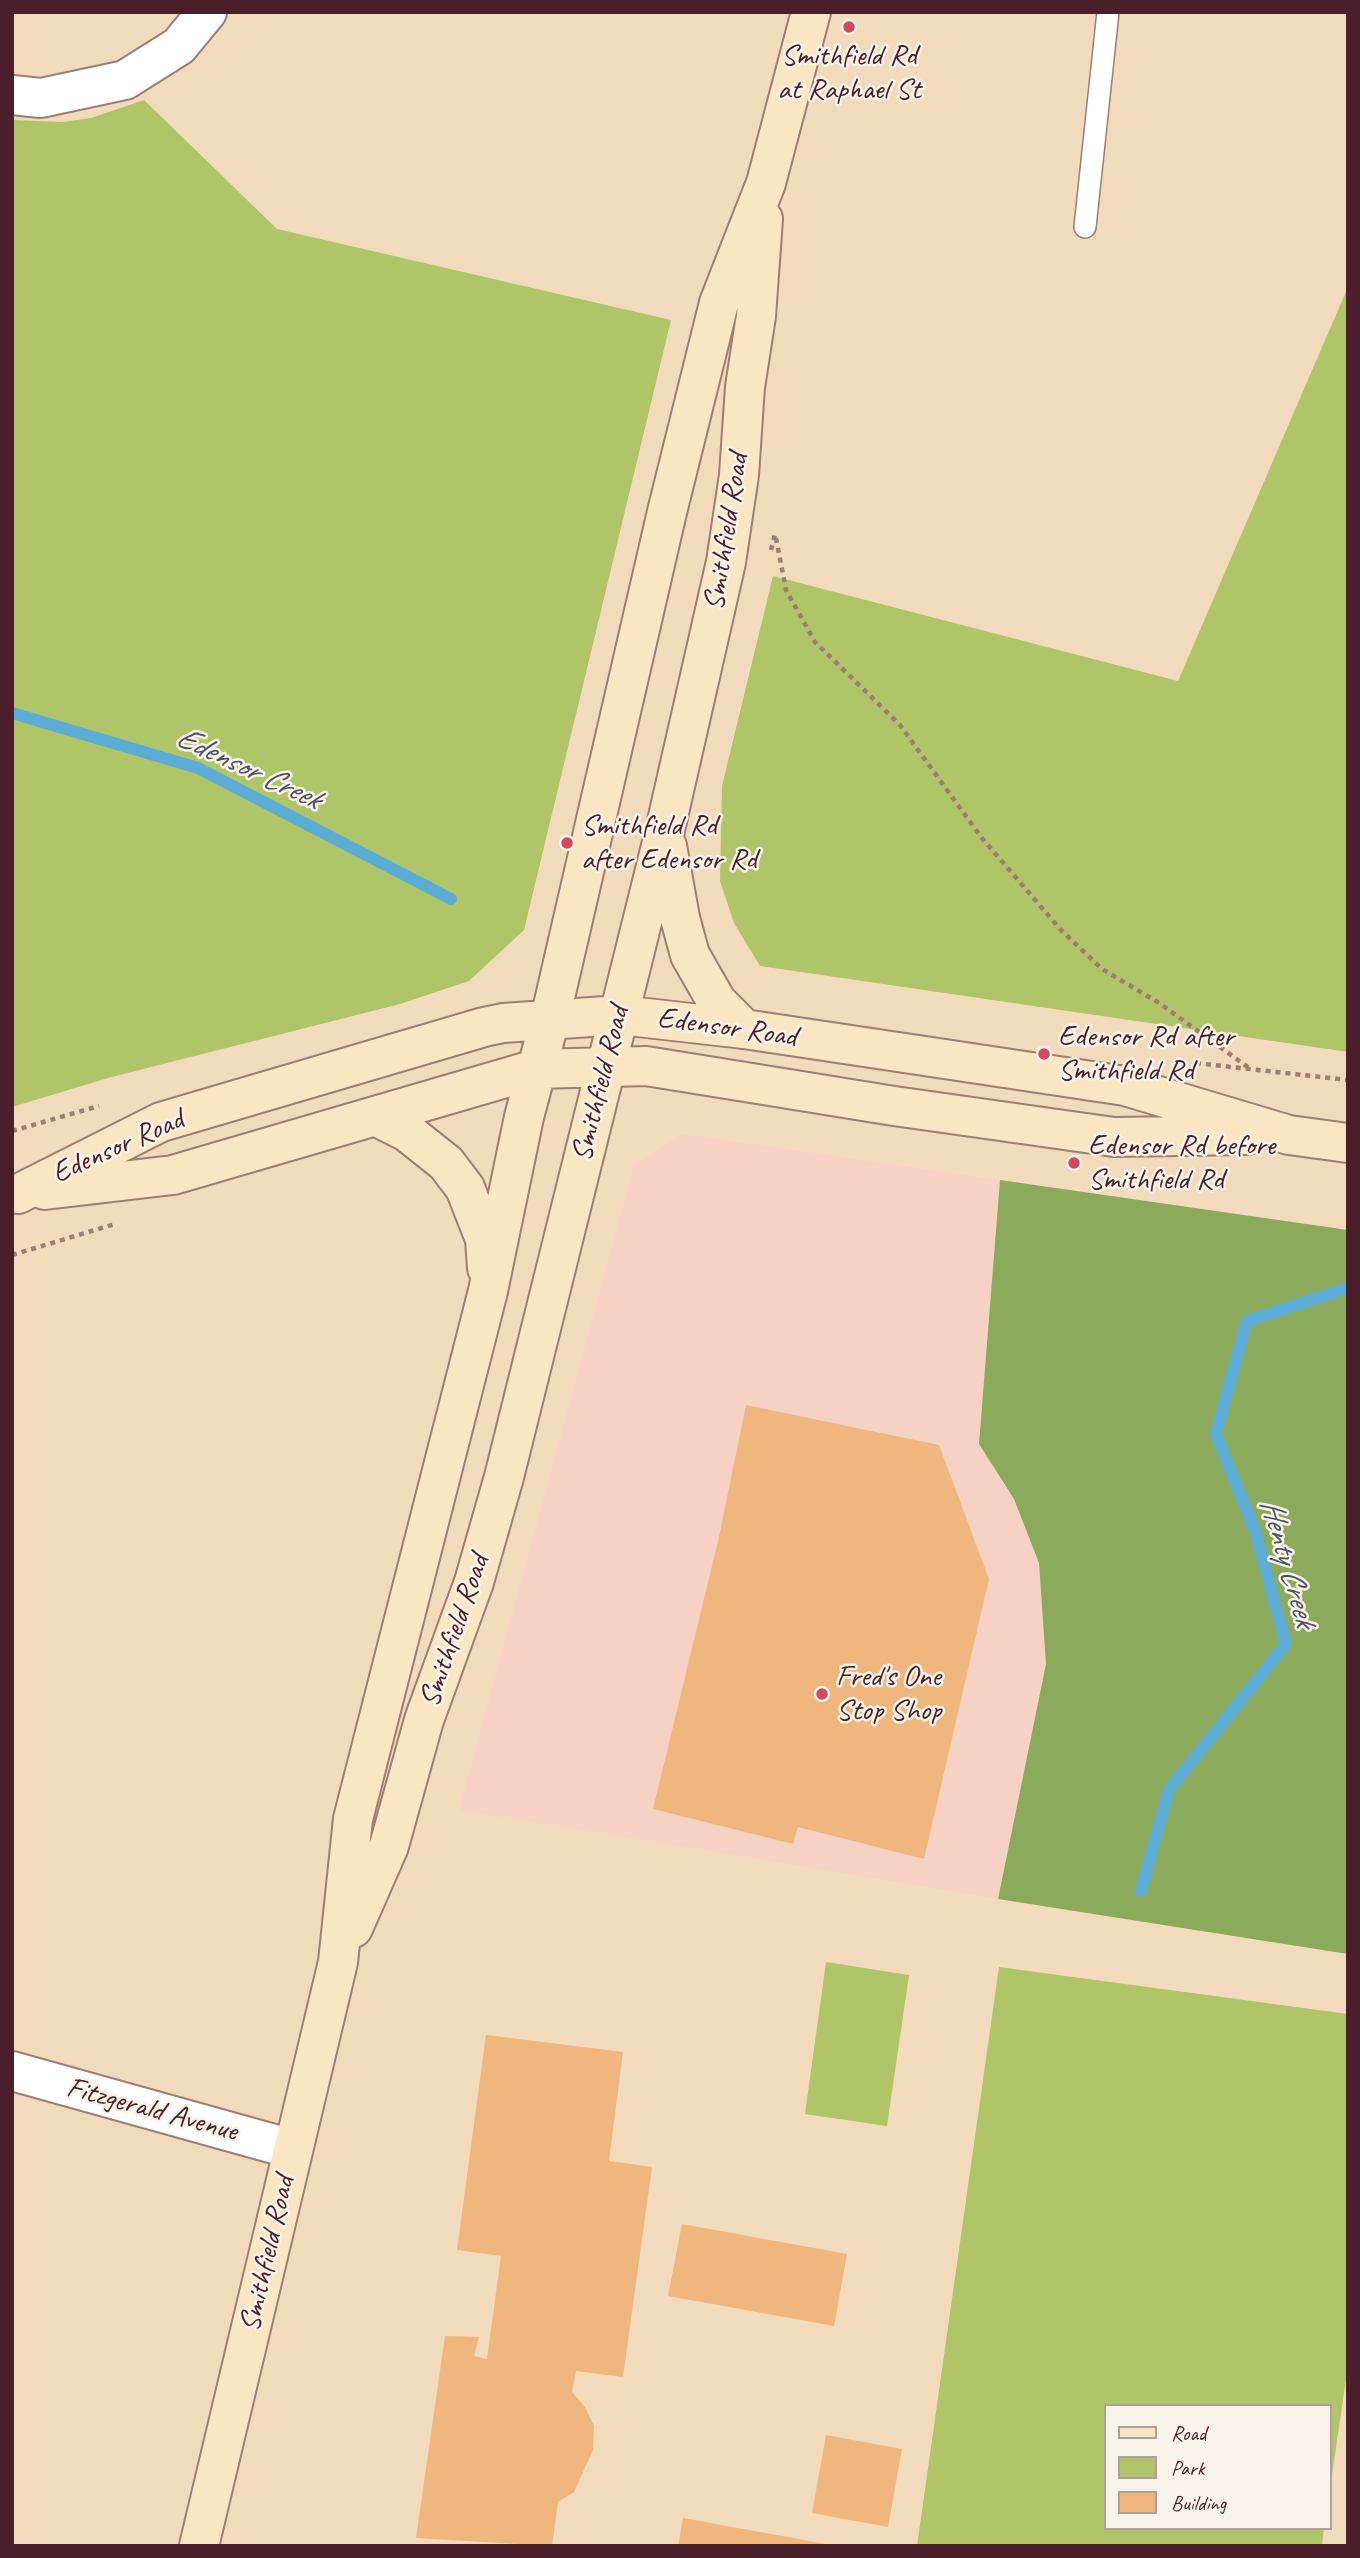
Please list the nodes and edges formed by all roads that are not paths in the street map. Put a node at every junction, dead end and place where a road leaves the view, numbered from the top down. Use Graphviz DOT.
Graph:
graph roads {
  1 [pos="207,12"];
  2 [pos="811,12"];
  3 [pos="1108,12"];
  4 [pos="12,95"];
  5 [pos="766,183"];
  6 [pos="1085,227"];
  7 [pos="665,830"];
  8 [pos="620,1015"];
  9 [pos="550,1019"];
  10 [pos="744,1029"];
  11 [pos="605,1066"];
  12 [pos="536,1069"];
  13 [pos="375,1116"];
  14 [pos="1289,1135"];
  15 [pos="1348,1143"];
  16 [pos="15,1194"];
  17 [pos="488,1291"];
  18 [pos="338,1962"];
  19 [pos="12,2071"];
  20 [pos="292,2149"];
  21 [pos="199,2546"];
  1 -- 4 [label="street"];
  2 -- 5 [label="main road, Smithfield Road"];
  3 -- 6 [label="lane"];
  5 -- 7 [label="main road, Smithfield Road"];
  5 -- 9 [label="main road, Smithfield Road"];
  7 -- 8 [label="main road, Smithfield Road"];
  7 -- 10 [label="main road"];
  8 -- 9 [label="main road, Edensor Road"];
  8 -- 10 [label="main road, Edensor Road"];
  8 -- 11 [label="main road, Smithfield Road"];
  9 -- 12 [label="main road, Smithfield Road"];
  9 -- 16 [label="main road, Edensor Road"];
  10 -- 14 [label="main road, Edensor Road"];
  11 -- 12 [label="main road, Edensor Road"];
  11 -- 14 [label="main road, Edensor Road"];
  11 -- 18 [label="main road, Smithfield Road"];
  12 -- 13 [label="main road, Edensor Road"];
  12 -- 17 [label="main road, Smithfield Road"];
  13 -- 16 [label="main road, Edensor Road"];
  13 -- 17 [label="main road"];
  14 -- 15 [label="main road, Edensor Road"];
  17 -- 18 [label="main road, Smithfield Road"];
  18 -- 20 [label="main road, Smithfield Road"];
  19 -- 20 [label="street, Fitzgerald Avenue"];
  20 -- 21 [label="main road, Smithfield Road"];
}
